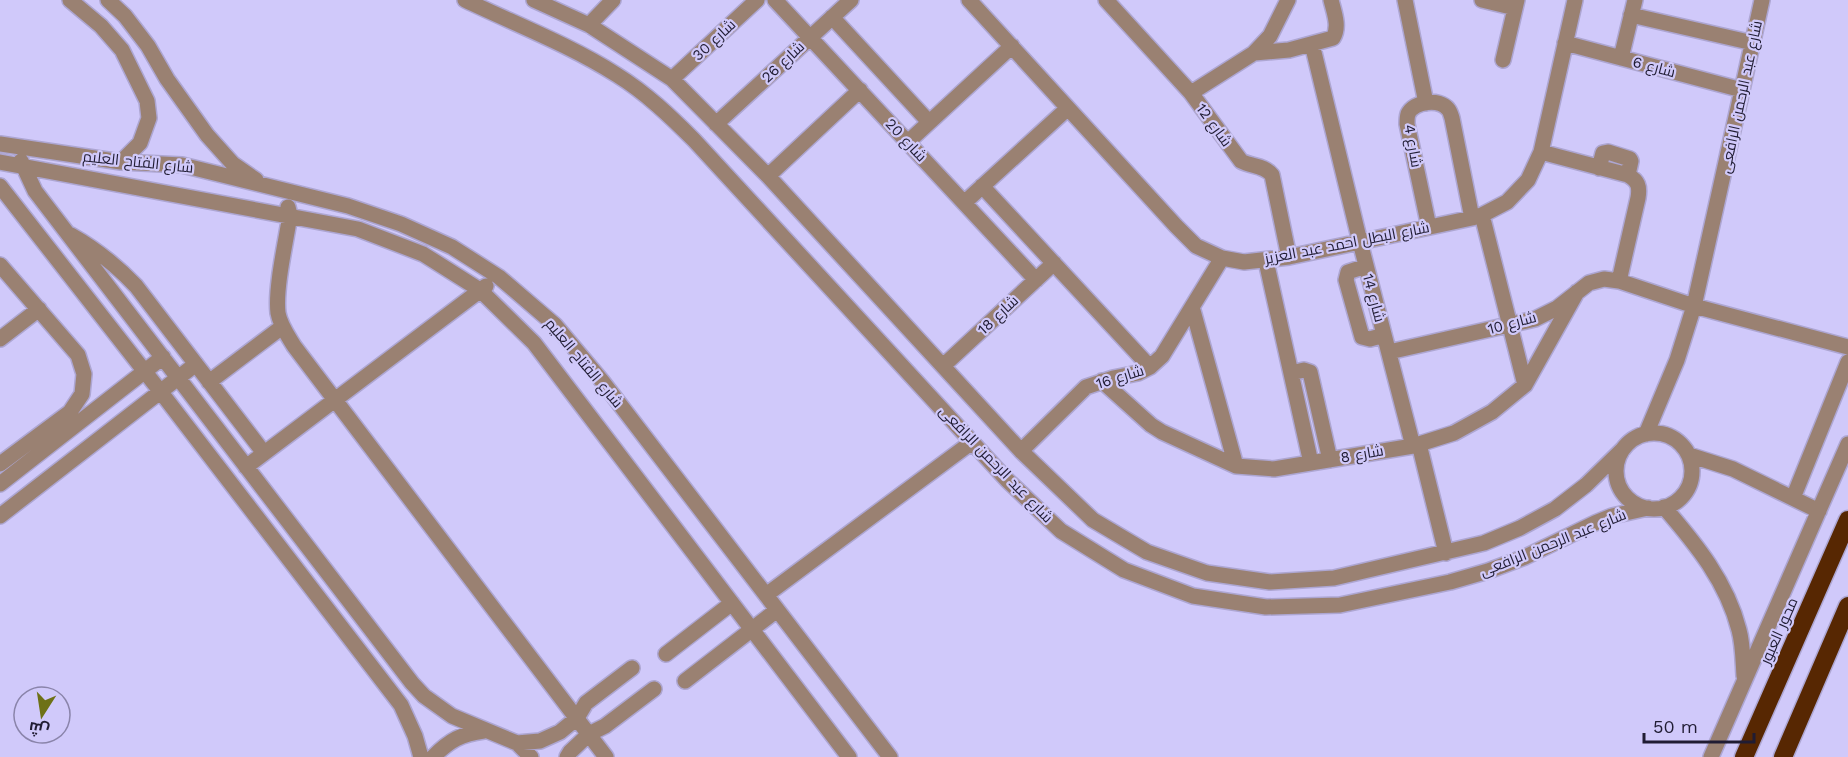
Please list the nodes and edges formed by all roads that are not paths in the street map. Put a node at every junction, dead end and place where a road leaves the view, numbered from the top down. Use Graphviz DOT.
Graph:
graph roads {
  1 [pos="70,0"];
  2 [pos="108,0"];
  3 [pos="465,0"];
  4 [pos="534,0"];
  5 [pos="612,0"];
  6 [pos="757,0"];
  7 [pos="776,0"];
  8 [pos="850,0"];
  9 [pos="1106,0"];
  10 [pos="1288,0"];
  11 [pos="1331,0"];
  12 [pos="1405,0"];
  13 [pos="1482,0"];
  14 [pos="1575,0"];
  15 [pos="1762,0"];
  16 [pos="979,3"];
  17 [pos="1516,4"];
  18 [pos="1633,7"];
  19 [pos="832,17"];
  20 [pos="589,25"];
  21 [pos="810,37"];
  22 [pos="1565,43"];
  23 [pos="1753,43"];
  24 [pos="1312,44"];
  25 [pos="1012,46"];
  26 [pos="1254,53"];
  27 [pos="1621,58"];
  28 [pos="1503,60"];
  29 [pos="672,79"];
  30 [pos="860,90"];
  31 [pos="1742,90"];
  32 [pos="1191,93"];
  33 [pos="1426,103"];
  34 [pos="1068,108"];
  35 [pos="929,122"];
  36 [pos="716,124"];
  37 [pos="728,136"];
  38 [pos="908,142"];
  39 [pos="0,144"];
  40 [pos="17,148"];
  41 [pos="1541,152"];
  42 [pos="709,156"];
  43 [pos="0,162"];
  44 [pos="121,162"];
  45 [pos="22,167"];
  46 [pos="768,176"];
  47 [pos="0,186"];
  48 [pos="266,186"];
  49 [pos="982,186"];
  50 [pos="282,190"];
  51 [pos="964,203"];
  52 [pos="290,215"];
  53 [pos="1477,216"];
  54 [pos="1429,227"];
  55 [pos="66,231"];
  56 [pos="1360,242"];
  57 [pos="1290,257"];
  58 [pos="1222,258"];
  59 [pos="1266,261"];
  60 [pos="1054,263"];
  61 [pos="0,265"];
  62 [pos="1366,266"];
  63 [pos="499,277"];
  64 [pos="1036,280"];
  65 [pos="1619,281"];
  66 [pos="480,290"];
  67 [pos="1577,292"];
  68 [pos="1694,306"];
  69 [pos="1192,307"];
  70 [pos="39,309"];
  71 [pos="1510,325"];
  72 [pos="282,327"];
  73 [pos="1384,335"];
  74 [pos="0,339"];
  75 [pos="1848,347"];
  76 [pos="1389,352"];
  77 [pos="163,357"];
  78 [pos="1848,362"];
  79 [pos="196,364"];
  80 [pos="943,366"];
  81 [pos="1150,367"];
  82 [pos="145,371"];
  83 [pos="1291,373"];
  84 [pos="178,378"];
  85 [pos="1102,381"];
  86 [pos="209,382"];
  87 [pos="1525,385"];
  88 [pos="160,391"];
  89 [pos="335,400"];
  90 [pos="1646,434"];
  91 [pos="972,442"];
  92 [pos="1848,444"];
  93 [pos="1416,445"];
  94 [pos="1624,448"];
  95 [pos="1021,451"];
  96 [pos="264,453"];
  97 [pos="1689,455"];
  98 [pos="1330,460"];
  99 [pos="1311,463"];
  100 [pos="0,464"];
  101 [pos="1236,466"];
  102 [pos="246,467"];
  103 [pos="0,484"];
  104 [pos="1793,498"];
  105 [pos="1664,507"];
  106 [pos="1648,508"];
  107 [pos="1819,511"];
  108 [pos="0,516"];
  109 [pos="1848,520"];
  110 [pos="1446,553"];
  111 [pos="766,595"];
  112 [pos="732,603"];
  113 [pos="1848,606"];
  114 [pos="777,610"];
  115 [pos="752,629"];
  116 [pos="666,654"];
  117 [pos="632,668"];
  118 [pos="1744,678"];
  119 [pos="685,681"];
  120 [pos="654,688"];
  121 [pos="577,718"];
  122 [pos="484,731"];
  123 [pos="589,734"];
  124 [pos="518,743"];
  125 [pos="421,757"];
  126 [pos="433,757"];
  127 [pos="531,757"];
  128 [pos="567,757"];
  129 [pos="606,757"];
  130 [pos="849,757"];
  131 [pos="890,757"];
  132 [pos="1711,757"];
  133 [pos="1744,757"];
  134 [pos="1783,757"];
  1 -- 44 [label="street"];
  2 -- 48 [label="street"];
  3 -- 42 [label="street, شارع عبد الرحمن الرافعى"];
  4 -- 20 [label="street, شارع عبد الرحمن الرافعى"];
  5 -- 20 [label="street"];
  6 -- 29 [label="street, شارع 30"];
  7 -- 21 [label="street, شارع 20"];
  8 -- 19 [label="street, شارع 26"];
  9 -- 32 [label="street, شارع 12"];
  10 -- 26 [label="street"];
  11 -- 24 [label="street"];
  12 -- 33 [label="street"];
  13 -- 17 [label="street"];
  14 -- 22 [label="street, شارع البطل احمد عبد العزيز"];
  15 -- 23 [label="street, شارع عبد الرحمن الرافعى"];
  16 -- 25 [label="street, شارع البطل احمد عبد العزيز"];
  17 -- 28 [label="street"];
  18 -- 23 [label="street"];
  18 -- 27 [label="street"];
  19 -- 21 [label="street, شارع 26"];
  19 -- 35 [label="street"];
  20 -- 29 [label="street, شارع عبد الرحمن الرافعى"];
  21 -- 30 [label="street, شارع 20"];
  21 -- 36 [label="street, شارع 26"];
  22 -- 27 [label="street, شارع 6"];
  22 -- 41 [label="street, شارع البطل احمد عبد العزيز"];
  23 -- 31 [label="street, شارع عبد الرحمن الرافعى"];
  24 -- 26 [label="street"];
  24 -- 56 [label="street, شارع 14"];
  25 -- 34 [label="street, شارع البطل احمد عبد العزيز"];
  25 -- 35 [label="street"];
  26 -- 32 [label="street"];
  27 -- 31 [label="street, شارع 6"];
  29 -- 36 [label="street, شارع عبد الرحمن الرافعى"];
  30 -- 38 [label="street, شارع 20"];
  30 -- 46 [label="street"];
  31 -- 68 [label="street, شارع عبد الرحمن الرافعى"];
  32 -- 57 [label="street, شارع 12"];
  33 -- 53 [label="street, شارع 4"];
  33 -- 54 [label="street, شارع 4"];
  34 -- 49 [label="street"];
  34 -- 58 [label="street, شارع البطل احمد عبد العزيز"];
  35 -- 38 [label="street"];
  36 -- 37 [label="street, شارع عبد الرحمن الرافعى"];
  37 -- 42 [label="street"];
  37 -- 46 [label="street, شارع عبد الرحمن الرافعى"];
  38 -- 51 [label="street, شارع 20"];
  39 -- 40 [label="street, شارع الفتاح العليم"];
  40 -- 44 [label="street, شارع الفتاح العليم"];
  40 -- 45 [label="street"];
  41 -- 53 [label="street, شارع البطل احمد عبد العزيز"];
  41 -- 65 [label="street"];
  42 -- 91 [label="street, شارع عبد الرحمن الرافعى"];
  43 -- 45 [label="street, شارع الفتاح العليم"];
  44 -- 48 [label="street, شارع الفتاح العليم"];
  45 -- 52 [label="street, شارع الفتاح العليم"];
  45 -- 55 [label="street"];
  46 -- 80 [label="street, شارع عبد الرحمن الرافعى"];
  47 -- 82 [label="street"];
  48 -- 50 [label="street, شارع الفتاح العليم"];
  49 -- 51 [label="street"];
  49 -- 60 [label="street"];
  50 -- 52 [label="street"];
  50 -- 63 [label="street, شارع الفتاح العليم"];
  51 -- 64 [label="street, شارع 20"];
  52 -- 66 [label="street, شارع الفتاح العليم"];
  52 -- 72 [label="street"];
  53 -- 54 [label="street, شارع البطل احمد عبد العزيز"];
  53 -- 71 [label="street, شارع 4"];
  54 -- 56 [label="street, شارع البطل احمد عبد العزيز"];
  55 -- 77 [label="street"];
  55 -- 79 [label="street"];
  56 -- 57 [label="street, شارع البطل احمد عبد العزيز"];
  56 -- 62 [label="street, شارع 14"];
  57 -- 59 [label="street, شارع البطل احمد عبد العزيز"];
  58 -- 59 [label="street, شارع البطل احمد عبد العزيز"];
  58 -- 69 [label="street, شارع 16"];
  59 -- 83 [label="street"];
  60 -- 64 [label="street, شارع 18"];
  60 -- 81 [label="street"];
  61 -- 70 [label="street"];
  62 -- 73 [label="street, شارع 14"];
  62 -- 73 [label="street"];
  63 -- 66 [label="street"];
  63 -- 111 [label="street, شارع الفتاح العليم"];
  64 -- 80 [label="street, شارع 18"];
  65 -- 67 [label="street, شارع 10"];
  65 -- 68 [label="street, شارع 10"];
  66 -- 89 [label="street"];
  66 -- 112 [label="street, شارع الفتاح العليم"];
  67 -- 71 [label="street, شارع 10"];
  67 -- 87 [label="street, شارع 8"];
  68 -- 75 [label="street, شارع 10"];
  68 -- 90 [label="street, شارع عبد الرحمن الرافعى"];
  69 -- 81 [label="street, شارع 16"];
  69 -- 101 [label="street"];
  70 -- 74 [label="street"];
  70 -- 100 [label="street"];
  71 -- 76 [label="street, شارع 10"];
  71 -- 87 [label="street, شارع 4"];
  72 -- 86 [label="street"];
  72 -- 89 [label="street"];
  73 -- 76 [label="street, شارع 14"];
  76 -- 93 [label="street, شارع 14"];
  77 -- 82 [label="street"];
  77 -- 84 [label="street"];
  78 -- 104 [label="street"];
  79 -- 84 [label="street"];
  79 -- 86 [label="street"];
  80 -- 95 [label="street, شارع عبد الرحمن الرافعى"];
  81 -- 85 [label="street, شارع 16"];
  82 -- 88 [label="street"];
  82 -- 103 [label="street"];
  83 -- 98 [label="street"];
  83 -- 99 [label="street"];
  84 -- 88 [label="street"];
  84 -- 102 [label="street"];
  85 -- 95 [label="street, شارع 16"];
  85 -- 101 [label="street, شارع 8"];
  86 -- 96 [label="street"];
  87 -- 93 [label="street, شارع 8"];
  88 -- 108 [label="street"];
  88 -- 125 [label="street"];
  89 -- 96 [label="street"];
  89 -- 121 [label="street"];
  90 -- 94 [label="street"];
  90 -- 97 [label="street"];
  91 -- 106 [label="street, شارع عبد الرحمن الرافعى"];
  91 -- 111 [label="street"];
  92 -- 107 [label="street"];
  93 -- 98 [label="street, شارع 8"];
  93 -- 110 [label="street, شارع 14"];
  94 -- 106 [label="street"];
  94 -- 110 [label="street, شارع عبد الرحمن الرافعى"];
  95 -- 110 [label="street, شارع عبد الرحمن الرافعى"];
  96 -- 102 [label="street"];
  97 -- 104 [label="street"];
  97 -- 105 [label="street"];
  98 -- 99 [label="street, شارع 8"];
  99 -- 101 [label="street, شارع 8"];
  102 -- 122 [label="street"];
  104 -- 107 [label="street"];
  105 -- 106 [label="street"];
  105 -- 118 [label="street"];
  107 -- 118 [label="street"];
  109 -- 133 [label="highway, محور العبور"];
  111 -- 114 [label="street, شارع الفتاح العليم"];
  112 -- 115 [label="street, شارع الفتاح العليم"];
  112 -- 116 [label="street"];
  113 -- 134 [label="highway"];
  114 -- 115 [label="street"];
  114 -- 131 [label="street, شارع الفتاح العليم"];
  115 -- 119 [label="street"];
  115 -- 130 [label="street, شارع الفتاح العليم"];
  117 -- 121 [label="street"];
  118 -- 132 [label="street"];
  120 -- 123 [label="street"];
  121 -- 123 [label="street"];
  121 -- 124 [label="street"];
  122 -- 124 [label="street"];
  122 -- 126 [label="street"];
  123 -- 128 [label="street"];
  123 -- 129 [label="street"];
  124 -- 127 [label="street"];
}
